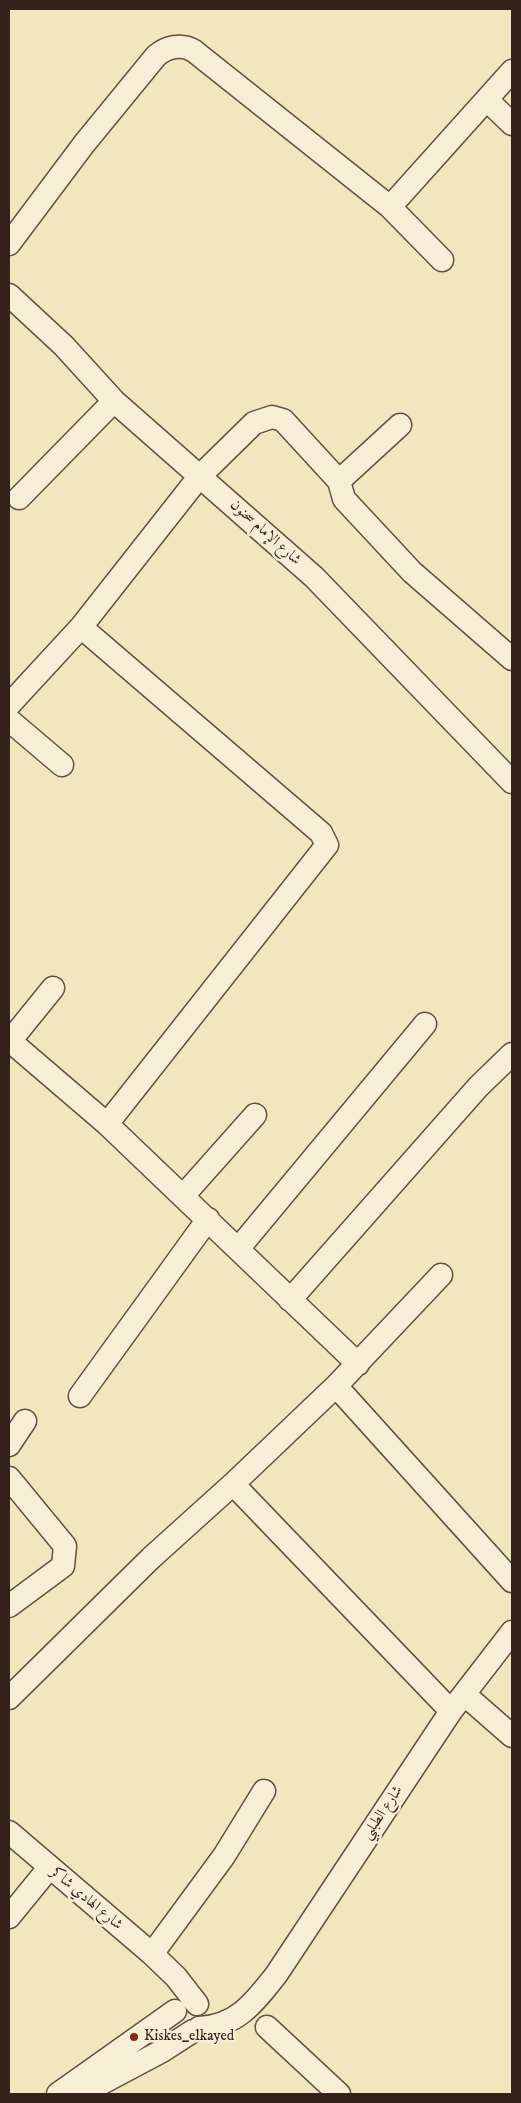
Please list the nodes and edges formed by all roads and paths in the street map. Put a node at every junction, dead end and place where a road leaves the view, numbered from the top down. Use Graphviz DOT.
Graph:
graph roads {
  1 [pos="512,71"];
  2 [pos="487,100"];
  3 [pos="512,124"];
  4 [pos="390,207"];
  5 [pos="9,244"];
  6 [pos="442,260"];
  7 [pos="9,295"];
  8 [pos="114,400"];
  9 [pos="400,425"];
  10 [pos="200,477"];
  11 [pos="339,481"];
  12 [pos="20,498"];
  13 [pos="81,627"];
  14 [pos="512,659"];
  15 [pos="9,705"];
  16 [pos="9,720"];
  17 [pos="62,766"];
  18 [pos="512,782"];
  19 [pos="53,988"];
  20 [pos="425,1024"];
  21 [pos="9,1041"];
  22 [pos="512,1054"];
  23 [pos="255,1115"];
  24 [pos="106,1124"];
  25 [pos="183,1196"];
  26 [pos="208,1219"];
  27 [pos="238,1249"];
  28 [pos="441,1275"];
  29 [pos="290,1300"];
  30 [pos="358,1364"];
  31 [pos="336,1386"];
  32 [pos="80,1396"];
  33 [pos="25,1421"];
  34 [pos="9,1445"];
  35 [pos="9,1478"];
  36 [pos="233,1484"];
  37 [pos="512,1581"];
  38 [pos="9,1606"];
  39 [pos="512,1632"];
  40 [pos="9,1698"];
  41 [pos="458,1703"];
  42 [pos="512,1736"];
  43 [pos="264,1791"];
  44 [pos="9,1832"];
  45 [pos="49,1868"];
  46 [pos="9,1917"];
  47 [pos="157,1960"];
  48 [pos="190,2015"];
  49 [pos="267,2027"];
  50 [pos="58,2094"];
  51 [pos="80,2094"];
  52 [pos="339,2094"];
  1 -- 2 [label="street"];
  2 -- 3 [label="street"];
  2 -- 4 [label="street"];
  4 -- 5 [label="street"];
  4 -- 6 [label="street"];
  7 -- 8 [label="street, شارع الإمام سحنون"];
  8 -- 10 [label="street, شارع الإمام سحنون"];
  8 -- 12 [label="street"];
  9 -- 11 [label="street"];
  10 -- 11 [label="street"];
  10 -- 13 [label="street"];
  10 -- 18 [label="street, شارع الإمام سحنون"];
  11 -- 14 [label="street"];
  13 -- 15 [label="street"];
  13 -- 24 [label="street"];
  16 -- 17 [label="street"];
  19 -- 21 [label="street"];
  20 -- 27 [label="street"];
  21 -- 24 [label="street"];
  22 -- 29 [label="street"];
  23 -- 25 [label="street"];
  24 -- 25 [label="street"];
  25 -- 26 [label="street"];
  26 -- 27 [label="street"];
  26 -- 32 [label="street"];
  27 -- 29 [label="street"];
  28 -- 30 [label="street"];
  29 -- 30 [label="street"];
  30 -- 31 [label="street"];
  31 -- 36 [label="street"];
  31 -- 37 [label="street"];
  33 -- 34 [label="street"];
  35 -- 38 [label="street"];
  36 -- 40 [label="street"];
  36 -- 41 [label="street"];
  39 -- 41 [label="street, شارع الطبلبي"];
  41 -- 42 [label="street"];
  41 -- 48 [label="street, شارع الطبلبي"];
  43 -- 47 [label="street"];
  44 -- 45 [label="street, شارع الهادي شاكر"];
  45 -- 46 [label="street"];
  45 -- 47 [label="street, شارع الهادي شاكر"];
  47 -- 48 [label="street"];
  48 -- 50 [label="street, شارع الطبلبي"];
  48 -- 51 [label="street, شارع الطبلبي"];
  49 -- 52 [label="street"];
}
